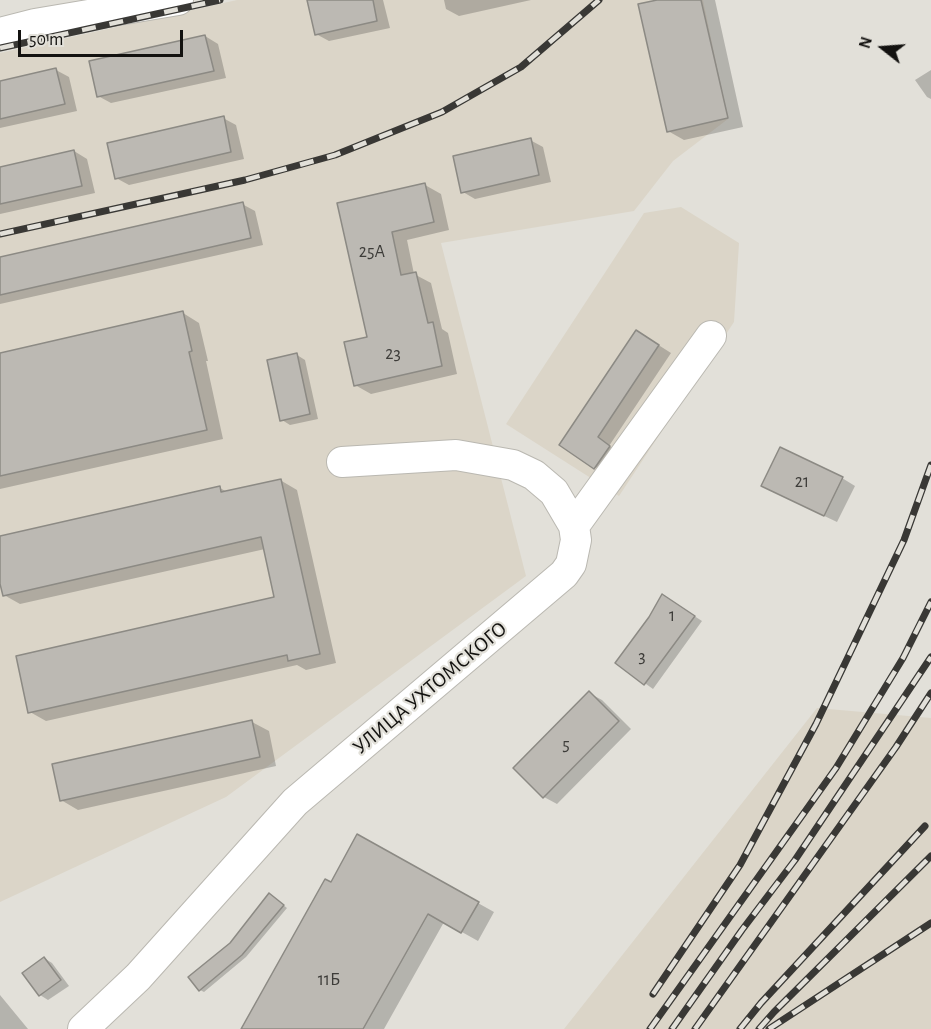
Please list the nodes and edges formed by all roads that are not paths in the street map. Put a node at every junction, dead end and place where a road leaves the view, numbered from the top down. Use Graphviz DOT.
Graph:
graph roads {
  1 [pos="178,0"];
  2 [pos="0,33"];
  3 [pos="711,336"];
  4 [pos="342,462"];
  5 [pos="574,526"];
  6 [pos="83,1029"];
  1 -- 2 [label="street"];
  3 -- 5 [label="street"];
  4 -- 5 [label="street"];
  5 -- 6 [label="street, УЛИЦА УХТОМСКОГО"];
}
